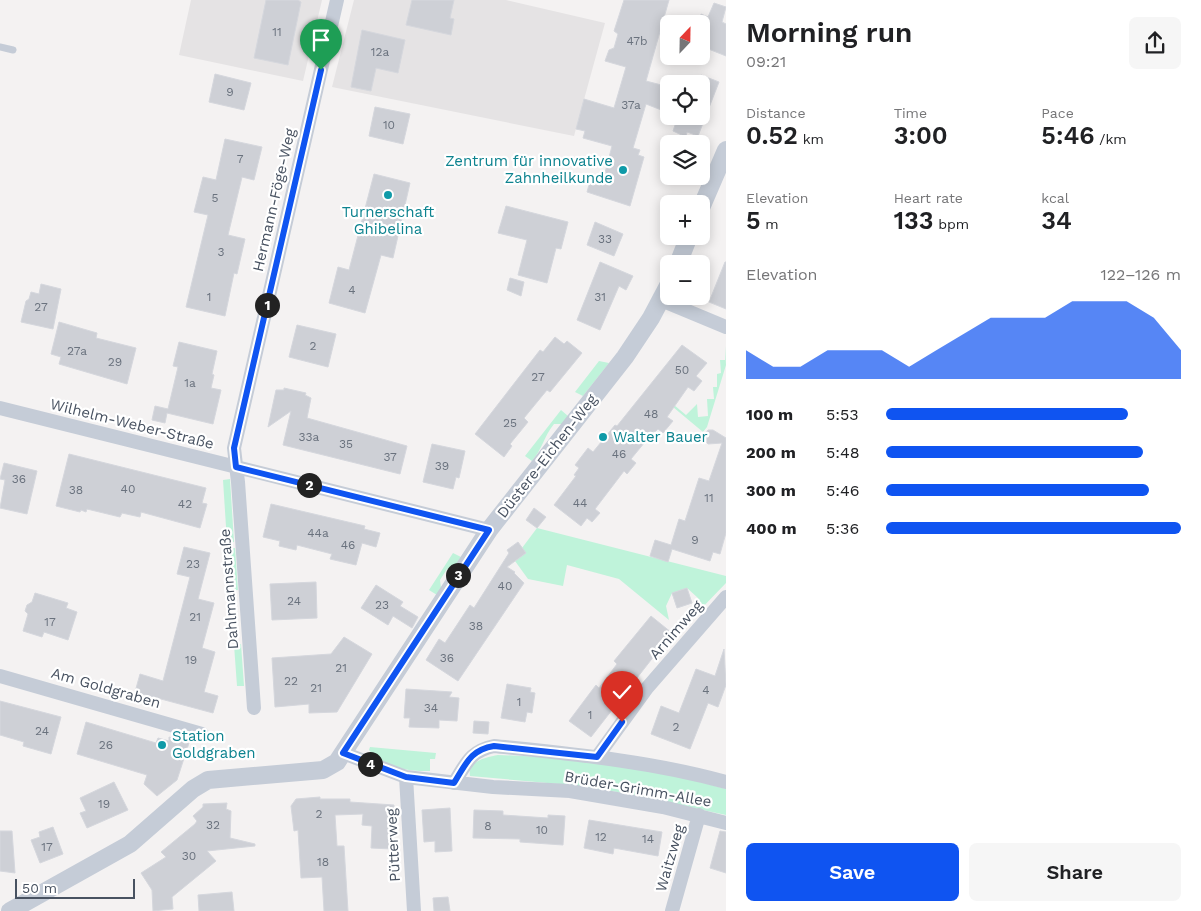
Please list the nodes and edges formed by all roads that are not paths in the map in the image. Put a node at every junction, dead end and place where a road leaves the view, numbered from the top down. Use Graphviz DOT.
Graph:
graph roads {
  1 [pos="337,0"];
  2 [pos="0,46"];
  3 [pos="13,50"];
  4 [pos="726,150"];
  5 [pos="707,195"];
  6 [pos="660,301"];
  7 [pos="688,305"];
  8 [pos="726,327"];
  9 [pos="0,408"];
  10 [pos="236,467"];
  11 [pos="489,530"];
  12 [pos="726,597"];
  13 [pos="0,676"];
  14 [pos="254,708"];
  15 [pos="202,734"];
  16 [pos="343,753"];
  17 [pos="597,757"];
  18 [pos="406,777"];
  19 [pos="726,782"];
  20 [pos="454,783"];
  21 [pos="699,815"];
  22 [pos="726,822"];
  23 [pos="10,911"];
  24 [pos="414,911"];
  25 [pos="672,911"];
  1 -- 10 [label="street, Hermann-Föge-Weg"];
  2 -- 3 [label="lane"];
  4 -- 5 [label="street"];
  6 -- 11 [label="street, Düstere-Eichen-Weg"];
  7 -- 8 [label="street"];
  9 -- 10 [label="street, Wilhelm-Weber-Straße"];
  10 -- 11 [label="street, Wilhelm-Weber-Straße"];
  10 -- 14 [label="street, Dahlmannstraße"];
  11 -- 16 [label="street, Düstere-Eichen-Weg"];
  12 -- 17 [label="street, Arnimweg"];
  13 -- 15 [label="street, Am Goldgraben"];
  16 -- 18 [label="street, Brüder-Grimm-Allee"];
  16 -- 23 [label="street, Düstere-Eichen-Weg"];
  17 -- 19 [label="street, Brüder-Grimm-Allee"];
  17 -- 20 [label="street, Brüder-Grimm-Allee"];
  18 -- 20 [label="street, Brüder-Grimm-Allee"];
  18 -- 24 [label="street, Pütterweg"];
  20 -- 21 [label="street, Brüder-Grimm-Allee"];
  21 -- 22 [label="street, Brüder-Grimm-Allee"];
  21 -- 25 [label="street, Waitzweg"];
}
